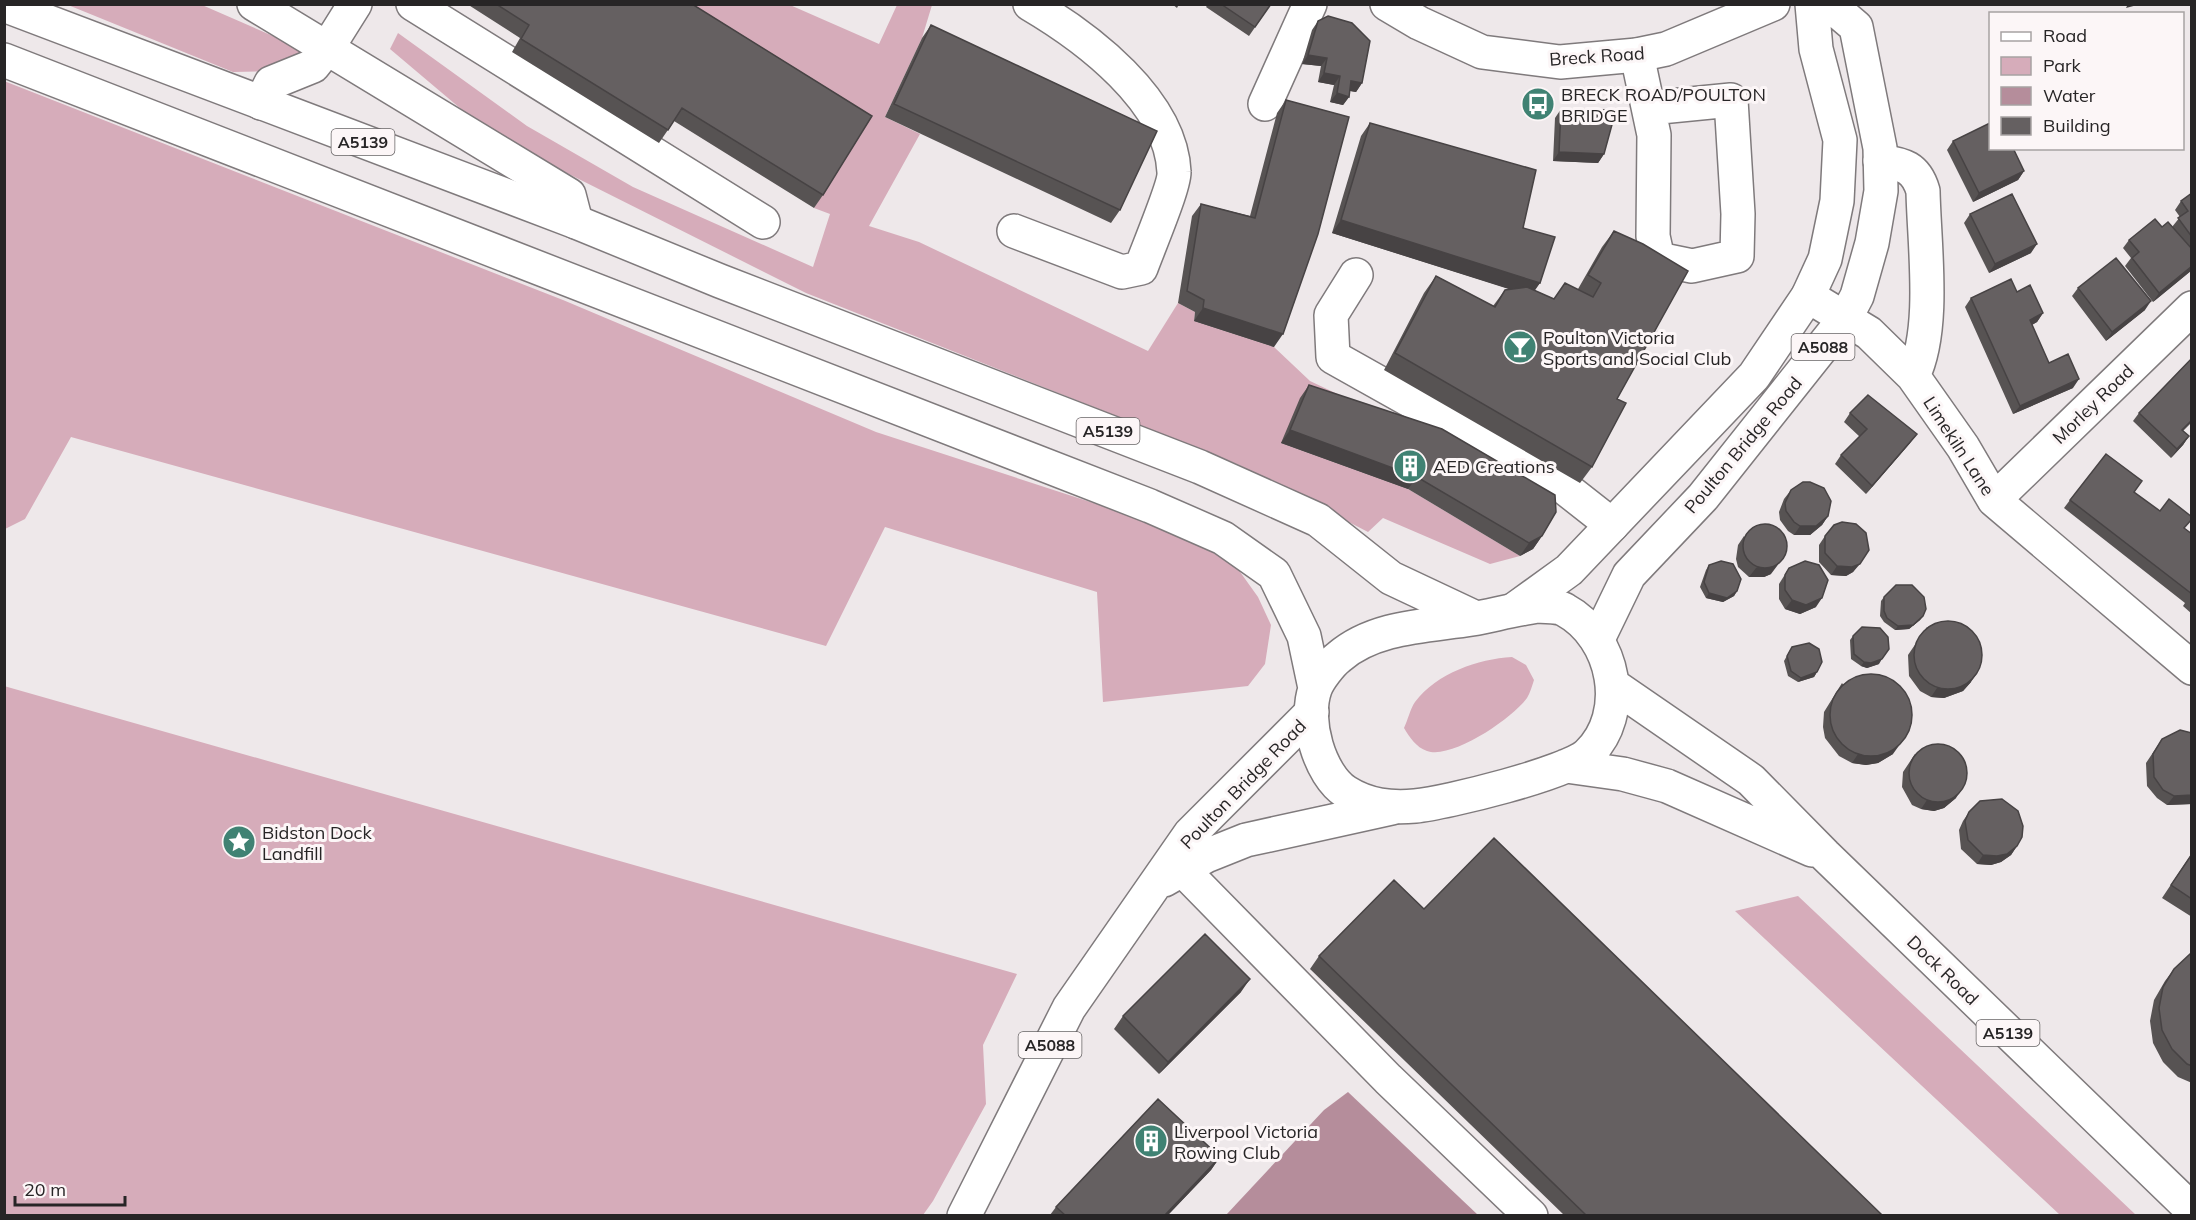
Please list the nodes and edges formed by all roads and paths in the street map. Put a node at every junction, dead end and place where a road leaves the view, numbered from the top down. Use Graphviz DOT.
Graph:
graph roads {
  1 [pos="254,4"];
  2 [pos="355,4"];
  3 [pos="412,4"];
  4 [pos="1030,4"];
  5 [pos="1310,4"];
  6 [pos="1388,4"];
  7 [pos="1708,4"];
  8 [pos="1773,4"];
  9 [pos="1812,4"];
  10 [pos="1829,4"];
  11 [pos="4,5"];
  12 [pos="328,47"];
  13 [pos="1652,52"];
  14 [pos="4,60"];
  15 [pos="261,104"];
  16 [pos="1265,104"];
  17 [pos="1650,108"];
  18 [pos="1880,161"];
  19 [pos="576,222"];
  20 [pos="763,222"];
  21 [pos="1014,231"];
  22 [pos="1356,275"];
  23 [pos="1809,296"];
  24 [pos="2192,308"];
  25 [pos="1846,317"];
  26 [pos="1913,376"];
  27 [pos="1994,500"];
  28 [pos="1612,525"];
  29 [pos="1515,609"];
  30 [pos="1476,618"];
  31 [pos="1598,639"];
  32 [pos="2192,668"];
  33 [pos="1613,685"];
  34 [pos="1313,700"];
  35 [pos="1566,766"];
  36 [pos="1392,808"];
  37 [pos="1825,855"];
  38 [pos="1182,869"];
  39 [pos="1154,886"];
  40 [pos="2192,1210"];
  41 [pos="964,1215"];
  42 [pos="1531,1215"];
  1 -- 12 [label="main road"];
  2 -- 12 [label="main road"];
  3 -- 20 [label="main road"];
  4 -- 21 [label="main road"];
  5 -- 16 [label="main road"];
  6 -- 13 [label="main road, Breck Road"];
  7 -- 13 [label="main road"];
  8 -- 13 [label="main road, Breck Road"];
  9 -- 23 [label="main road, Poulton Bridge Road / A5088"];
  10 -- 18 [label="main road, Poulton Bridge Road / A5088"];
  11 -- 15 [label="main road, A5139"];
  12 -- 15 [label="main road"];
  12 -- 19 [label="main road"];
  13 -- 17 [label="main road"];
  14 -- 34 [label="main road, A5139"];
  15 -- 19 [label="main road, A5139"];
  17 -- 17 [label="main road"];
  18 -- 25 [label="main road, Poulton Bridge Road / A5088"];
  18 -- 26 [label="main road"];
  19 -- 30 [label="main road, A5139"];
  22 -- 28 [label="main road"];
  23 -- 25 [label="main road, Limekiln Lane"];
  23 -- 28 [label="main road, Poulton Bridge Road / A5088"];
  24 -- 27 [label="main road, Morley Road"];
  25 -- 26 [label="main road, Limekiln Lane"];
  25 -- 31 [label="main road, Poulton Bridge Road / A5088"];
  26 -- 27 [label="main road, Limekiln Lane"];
  27 -- 32 [label="main road, Limekiln Lane"];
  28 -- 29 [label="main road, Poulton Bridge Road / A5088"];
  29 -- 30 [label="main road, A5139"];
  29 -- 31 [label="main road, A5139"];
  30 -- 34 [label="main road, A5139"];
  31 -- 33 [label="main road, A5139"];
  33 -- 35 [label="main road, A5139"];
  33 -- 37 [label="main road, Dock Road / A5139"];
  34 -- 36 [label="main road, A5139"];
  34 -- 39 [label="main road, Poulton Bridge Road / A5088"];
  35 -- 36 [label="main road, A5139"];
  35 -- 37 [label="main road, Dock Road / A5139"];
  36 -- 38 [label="main road, Poulton Bridge Road / A5088"];
  37 -- 40 [label="main road, Dock Road / A5139"];
  38 -- 39 [label="main road, Poulton Bridge Road / A5088"];
  38 -- 42 [label="main road"];
  39 -- 41 [label="main road, A5088"];
}
